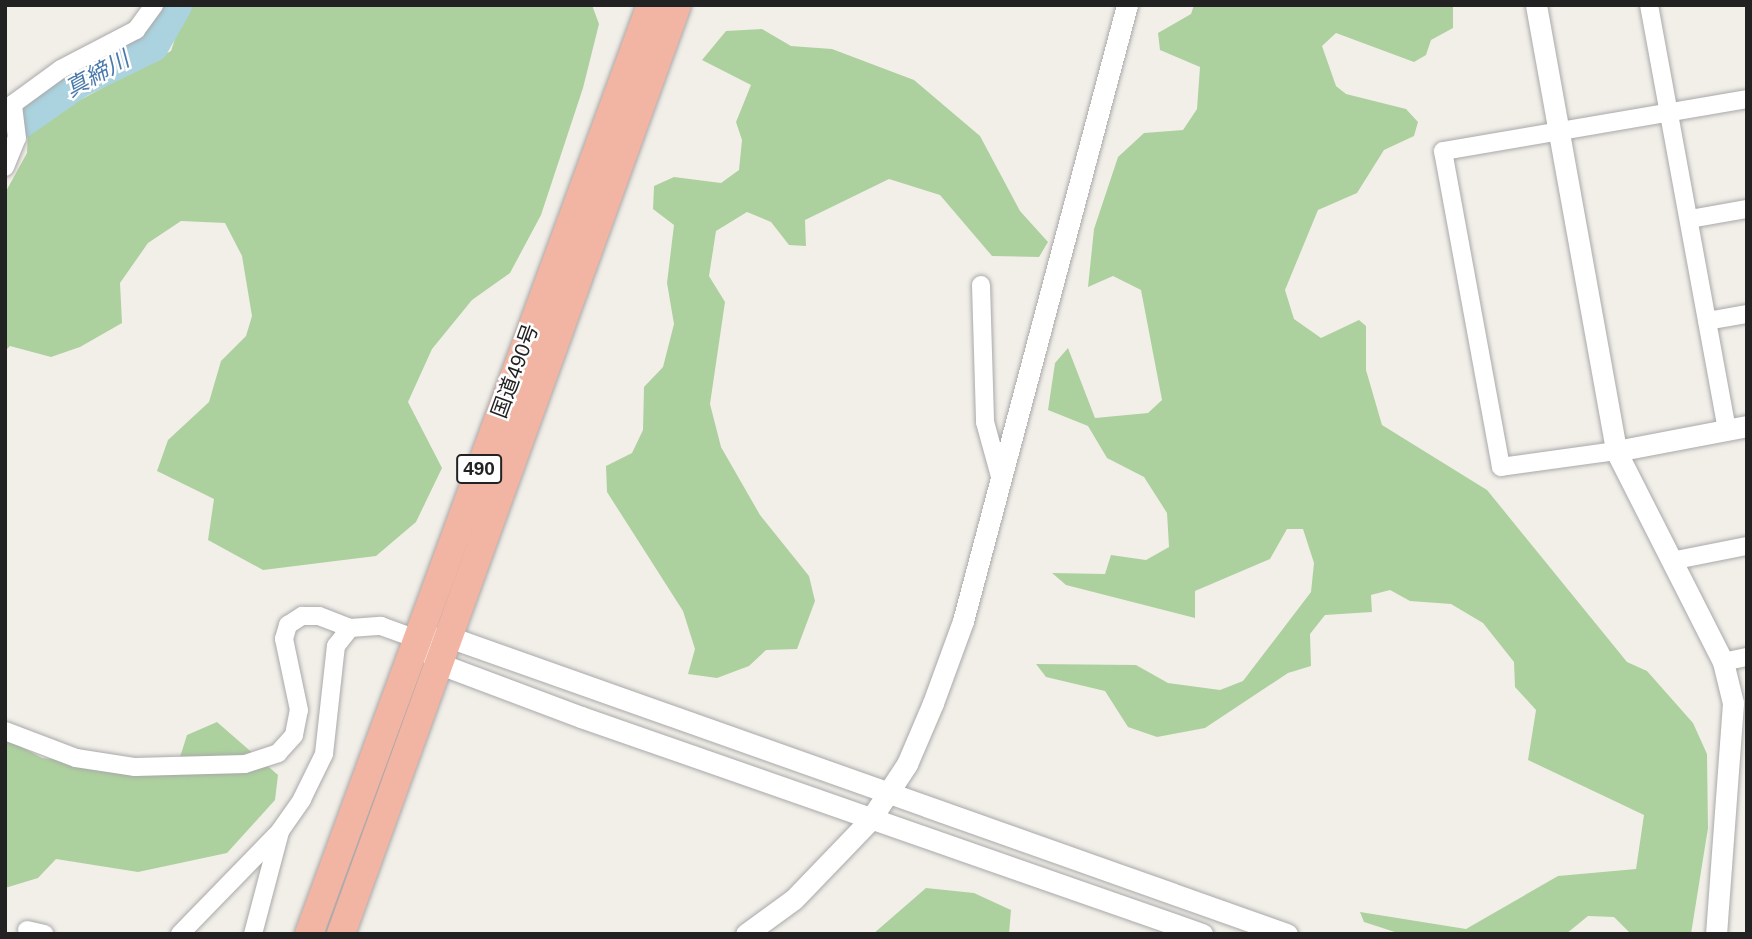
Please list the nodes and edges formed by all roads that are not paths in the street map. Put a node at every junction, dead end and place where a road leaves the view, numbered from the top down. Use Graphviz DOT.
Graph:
graph roads {
  1 [pos="154,5"];
  2 [pos="651,5"];
  3 [pos="677,5"];
  4 [pos="1127,5"];
  5 [pos="1536,5"];
  6 [pos="1653,6"];
  7 [pos="1747,99"];
  8 [pos="1671,112"];
  9 [pos="1558,130"];
  10 [pos="5,167"];
  11 [pos="1747,209"];
  12 [pos="1690,219"];
  13 [pos="981,285"];
  14 [pos="1747,314"];
  15 [pos="1707,321"];
  16 [pos="1737,428"];
  17 [pos="1616,451"];
  18 [pos="1001,480"];
  19 [pos="1747,547"];
  20 [pos="1671,561"];
  21 [pos="350,628"];
  22 [pos="416,639"];
  23 [pos="444,651"];
  24 [pos="1747,657"];
  25 [pos="1723,662"];
  26 [pos="5,731"];
  27 [pos="889,794"];
  28 [pos="870,821"];
  29 [pos="280,831"];
  30 [pos="27,930"];
  31 [pos="45,934"];
  32 [pos="180,934"];
  33 [pos="253,934"];
  34 [pos="309,934"];
  35 [pos="341,934"];
  36 [pos="746,934"];
  37 [pos="1202,934"];
  38 [pos="1287,934"];
  39 [pos="1716,934"];
  1 -- 10 [label="street"];
  2 -- 22 [label="highway, 国道490号 / 490"];
  3 -- 23 [label="highway, 国道490号 / 490"];
  4 -- 18 [label="street"];
  5 -- 9 [label="street"];
  6 -- 8 [label="street"];
  7 -- 8 [label="street"];
  8 -- 9 [label="street"];
  8 -- 12 [label="street"];
  9 -- 17 [label="street"];
  9 -- 17 [label="street"];
  11 -- 12 [label="street"];
  12 -- 15 [label="street"];
  13 -- 18 [label="street"];
  14 -- 15 [label="street"];
  15 -- 16 [label="street"];
  16 -- 17 [label="street"];
  17 -- 20 [label="street"];
  18 -- 27 [label="street"];
  19 -- 20 [label="street"];
  20 -- 25 [label="street"];
  21 -- 22 [label="street"];
  21 -- 26 [label="street"];
  21 -- 29 [label="street"];
  22 -- 23 [label="street"];
  22 -- 34 [label="highway, 国道490号 / 490"];
  23 -- 27 [label="street"];
  23 -- 28 [label="street"];
  23 -- 35 [label="highway, 国道490号 / 490"];
  24 -- 25 [label="street"];
  25 -- 39 [label="street"];
  27 -- 28 [label="street"];
  27 -- 38 [label="street"];
  28 -- 36 [label="street"];
  28 -- 37 [label="street"];
  29 -- 32 [label="street"];
  29 -- 33 [label="street"];
  30 -- 31 [label="street"];
}
